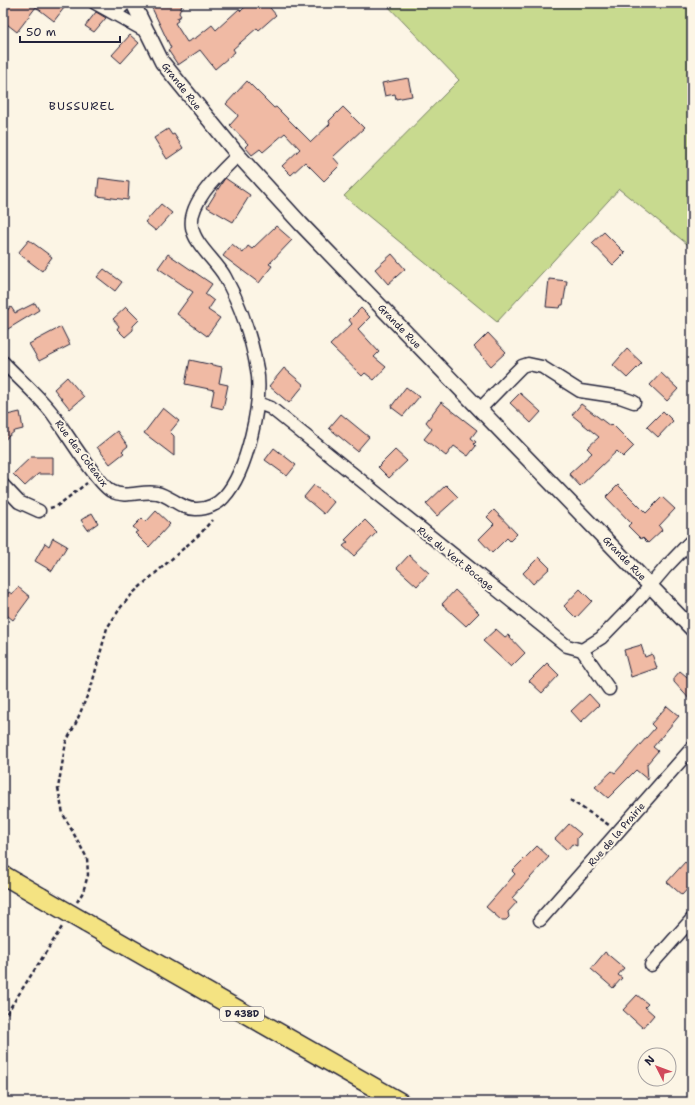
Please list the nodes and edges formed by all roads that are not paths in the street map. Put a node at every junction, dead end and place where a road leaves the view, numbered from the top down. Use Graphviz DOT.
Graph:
graph roads {
  1 [pos="95,3"];
  2 [pos="126,3"];
  3 [pos="133,3"];
  4 [pos="111,12"];
  5 [pos="149,33"];
  6 [pos="238,155"];
  7 [pos="3,362"];
  8 [pos="634,402"];
  9 [pos="258,403"];
  10 [pos="480,409"];
  11 [pos="3,485"];
  12 [pos="39,511"];
  13 [pos="692,540"];
  14 [pos="651,585"];
  15 [pos="692,629"];
  16 [pos="582,650"];
  17 [pos="609,689"];
  18 [pos="692,748"];
  19 [pos="3,876"];
  20 [pos="692,919"];
  21 [pos="540,920"];
  22 [pos="651,965"];
  23 [pos="400,1102"];
  1 -- 4 [label="street"];
  2 -- 4 [label="street"];
  3 -- 5 [label="street, Grande Rue"];
  4 -- 5 [label="street"];
  5 -- 6 [label="street, Grande Rue"];
  6 -- 9 [label="street"];
  6 -- 10 [label="street, Grande Rue"];
  7 -- 9 [label="street, Rue des Coteaux"];
  8 -- 10 [label="street"];
  9 -- 16 [label="street, Rue du Vert Bocage"];
  10 -- 14 [label="street, Grande Rue"];
  11 -- 12 [label="street"];
  13 -- 14 [label="street"];
  14 -- 15 [label="street, Grande Rue"];
  14 -- 16 [label="street"];
  16 -- 17 [label="street"];
  18 -- 21 [label="street, Rue de la Prairie"];
  19 -- 23 [label="main road, D 438D, bridge"];
  20 -- 22 [label="street"];
}
